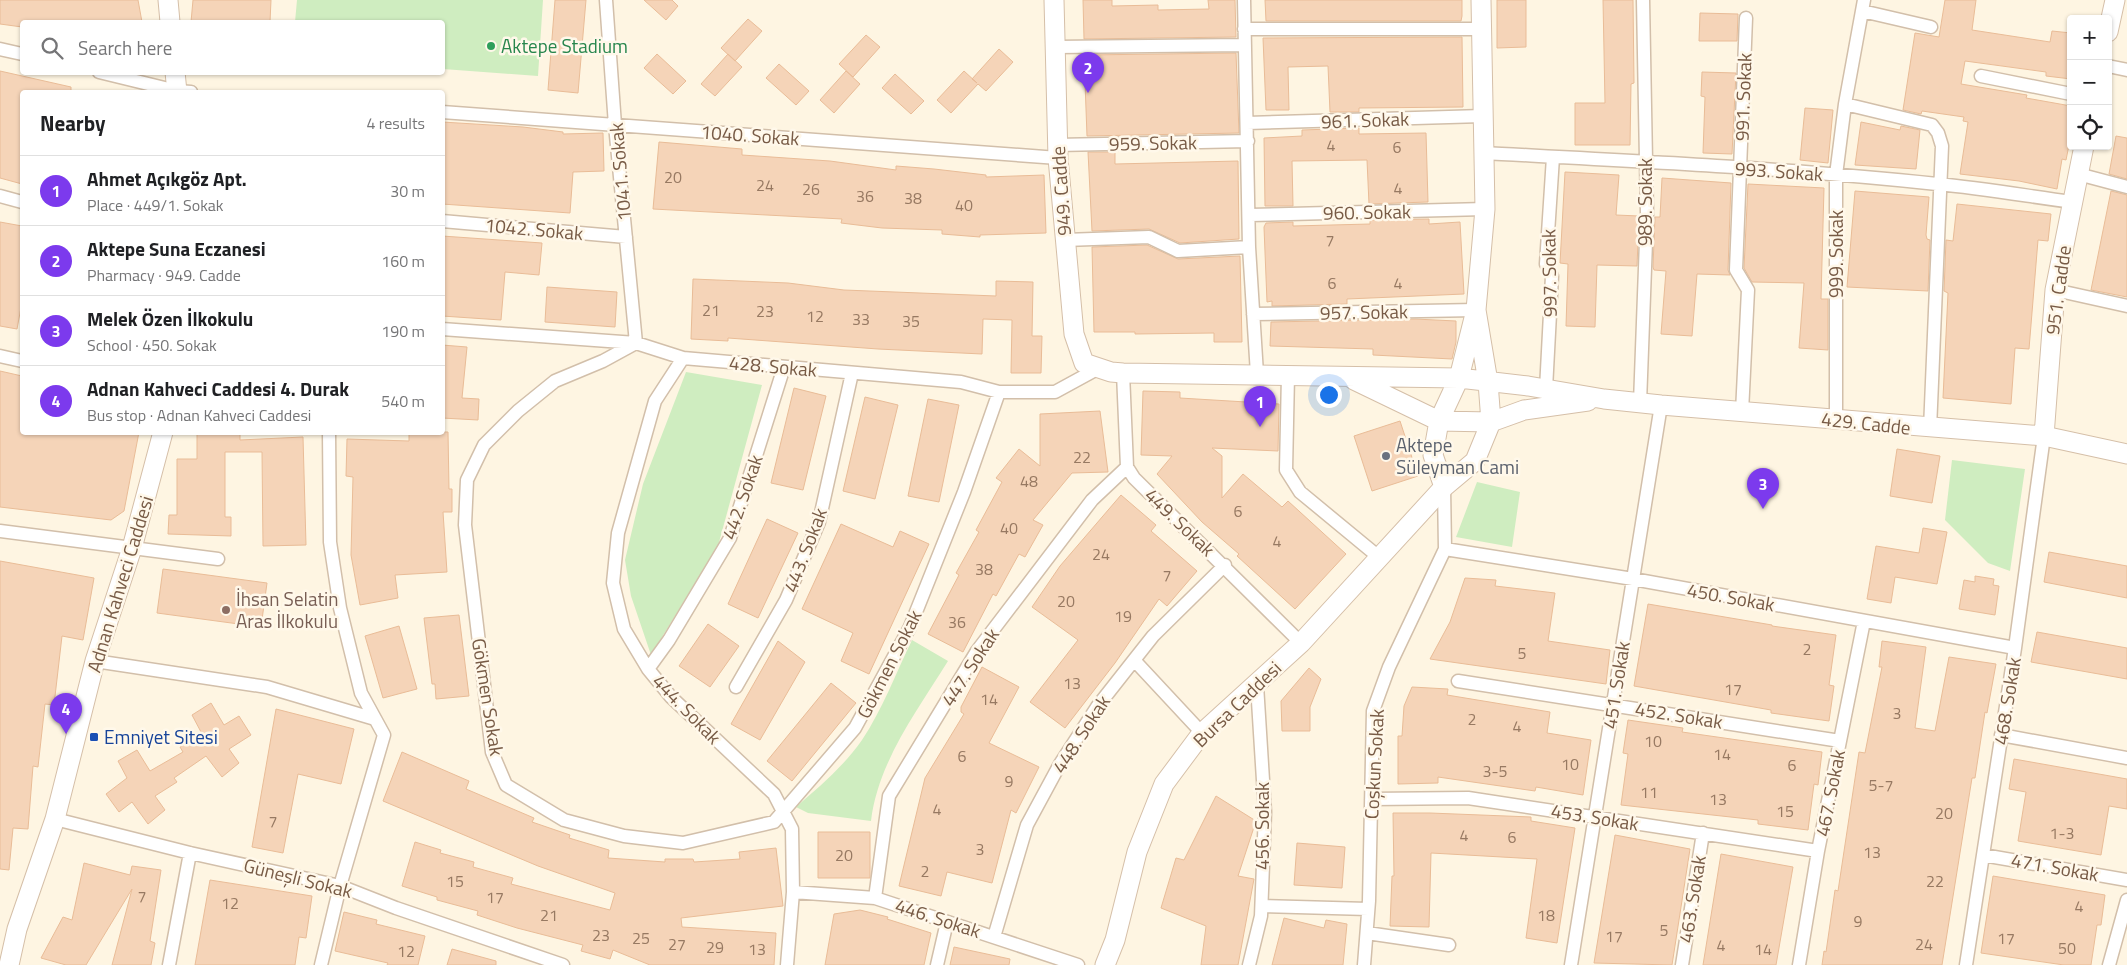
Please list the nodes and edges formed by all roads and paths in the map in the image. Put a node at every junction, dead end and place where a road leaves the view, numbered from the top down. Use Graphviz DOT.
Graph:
graph roads {
  1 [pos="168,0"];
  2 [pos="606,0"];
  3 [pos="1054,0"];
  4 [pos="1244,0"];
  5 [pos="1481,0"];
  6 [pos="1643,0"];
  7 [pos="2115,0"];
  8 [pos="1863,6"];
  9 [pos="2112,15"];
  10 [pos="1746,18"];
  11 [pos="170,20"];
  12 [pos="1931,27"];
  13 [pos="1244,29"];
  14 [pos="1481,29"];
  15 [pos="1245,45"];
  16 [pos="1054,47"];
  17 [pos="0,49"];
  18 [pos="20,54"];
  19 [pos="2112,67"];
  20 [pos="2127,70"];
  21 [pos="111,75"];
  22 [pos="176,75"];
  23 [pos="1981,76"];
  24 [pos="174,90"];
  25 [pos="181,90"];
  26 [pos="2067,93"];
  27 [pos="1845,104"];
  28 [pos="445,112"];
  29 [pos="1483,116"];
  30 [pos="1247,123"];
  31 [pos="615,124"];
  32 [pos="1248,141"];
  33 [pos="2083,150"];
  34 [pos="1058,152"];
  35 [pos="1484,153"];
  36 [pos="1553,156"];
  37 [pos="1646,162"];
  38 [pos="1740,168"];
  39 [pos="2078,174"];
  40 [pos="1836,175"];
  41 [pos="1939,184"];
  42 [pos="2127,187"];
  43 [pos="0,196"];
  44 [pos="20,201"];
  45 [pos="2072,202"];
  46 [pos="1485,209"];
  47 [pos="1250,215"];
  48 [pos="445,221"];
  49 [pos="626,236"];
  50 [pos="1065,240"];
  51 [pos="1249,248"];
  52 [pos="2055,290"];
  53 [pos="2127,306"];
  54 [pos="1476,310"];
  55 [pos="1253,314"];
  56 [pos="445,329"];
  57 [pos="636,343"];
  58 [pos="0,356"];
  59 [pos="683,358"];
  60 [pos="20,361"];
  61 [pos="784,367"];
  62 [pos="1099,368"];
  63 [pos="852,373"];
  64 [pos="1123,373"];
  65 [pos="1257,374"];
  66 [pos="1288,375"];
  67 [pos="1348,377"];
  68 [pos="1459,378"];
  69 [pos="1488,382"];
  70 [pos="1546,389"];
  71 [pos="999,392"];
  72 [pos="1604,399"];
  73 [pos="1640,403"];
  74 [pos="1661,405"];
  75 [pos="1742,412"];
  76 [pos="1836,419"];
  77 [pos="1439,421"];
  78 [pos="1491,422"];
  79 [pos="1930,429"];
  80 [pos="162,435"];
  81 [pos="329,435"];
  82 [pos="2044,436"];
  83 [pos="2127,454"];
  84 [pos="1127,467"];
  85 [pos="1444,487"];
  86 [pos="0,531"];
  87 [pos="132,548"];
  88 [pos="1446,549"];
  89 [pos="1380,558"];
  90 [pos="218,559"];
  91 [pos="1225,565"];
  92 [pos="1633,579"];
  93 [pos="1864,621"];
  94 [pos="1301,642"];
  95 [pos="2015,648"];
  96 [pos="1134,660"];
  97 [pos="95,662"];
  98 [pos="648,669"];
  99 [pos="1458,681"];
  100 [pos="1257,685"];
  101 [pos="736,687"];
  102 [pos="1614,704"];
  103 [pos="375,719"];
  104 [pos="1202,733"];
  105 [pos="2001,735"];
  106 [pos="1840,741"];
  107 [pos="2127,758"];
  108 [pos="1371,799"];
  109 [pos="784,813"];
  110 [pos="55,818"];
  111 [pos="1596,818"];
  112 [pos="1703,834"];
  113 [pos="1818,851"];
  114 [pos="190,854"];
  115 [pos="1983,855"];
  116 [pos="2127,880"];
  117 [pos="340,886"];
  118 [pos="793,892"];
  119 [pos="875,898"];
  120 [pos="2127,900"];
  121 [pos="1262,906"];
  122 [pos="1368,909"];
  123 [pos="947,922"];
  124 [pos="1366,933"];
  125 [pos="994,937"];
  126 [pos="1449,945"];
  127 [pos="9,965"];
  128 [pos="169,965"];
  129 [pos="321,965"];
  130 [pos="563,965"];
  131 [pos="787,965"];
  132 [pos="937,965"];
  133 [pos="1078,965"];
  134 [pos="1105,965"];
  135 [pos="1249,965"];
  136 [pos="1364,965"];
  137 [pos="1571,965"];
  138 [pos="1682,965"];
  139 [pos="1799,965"];
  140 [pos="1966,965"];
  141 [pos="2109,965"];
  1 -- 11 [label="street"];
  2 -- 31 [label="street, 1041. Sokak"];
  3 -- 16 [label="street, 949. Cadde"];
  4 -- 13 [label="street"];
  5 -- 14 [label="street"];
  6 -- 37 [label="street, 989. Sokak"];
  7 -- 9 [label="street"];
  8 -- 12 [label="street"];
  8 -- 27 [label="street, 999. Sokak"];
  10 -- 38 [label="street, 991. Sokak"];
  13 -- 14 [label="street"];
  13 -- 15 [label="street"];
  14 -- 29 [label="street"];
  15 -- 16 [label="street"];
  15 -- 30 [label="street"];
  16 -- 34 [label="street, 949. Cadde"];
  17 -- 18 [label="street"];
  19 -- 20 [label="street"];
  21 -- 24 [label="street"];
  22 -- 25 [label="street"];
  23 -- 26 [label="street"];
  27 -- 40 [label="street, 999. Sokak"];
  27 -- 41 [label="street"];
  28 -- 31 [label="street, 1040. Sokak"];
  29 -- 30 [label="street, 961. Sokak"];
  29 -- 35 [label="street"];
  30 -- 32 [label="street"];
  31 -- 34 [label="street, 1040. Sokak"];
  31 -- 49 [label="street, 1041. Sokak"];
  32 -- 34 [label="street, 959. Sokak"];
  32 -- 47 [label="street"];
  33 -- 39 [label="street, 951. Cadde"];
  34 -- 50 [label="street, 949. Cadde"];
  35 -- 36 [label="street, 993. Sokak"];
  35 -- 46 [label="street"];
  36 -- 37 [label="street, 993. Sokak"];
  36 -- 70 [label="street, 997. Sokak"];
  37 -- 38 [label="street, 993. Sokak"];
  37 -- 73 [label="street, 989. Sokak"];
  38 -- 40 [label="street, 993. Sokak"];
  38 -- 75 [label="street, 991. Sokak"];
  39 -- 42 [label="street"];
  39 -- 45 [label="street, 951. Cadde"];
  40 -- 41 [label="street, 993. Sokak"];
  40 -- 76 [label="street, 999. Sokak"];
  41 -- 45 [label="street, 993. Sokak"];
  41 -- 79 [label="street"];
  43 -- 44 [label="street"];
  45 -- 52 [label="street, 951. Cadde"];
  46 -- 47 [label="street, 960. Sokak"];
  46 -- 54 [label="street"];
  47 -- 51 [label="street"];
  48 -- 49 [label="street, 1042. Sokak"];
  49 -- 57 [label="street, 1041. Sokak"];
  50 -- 51 [label="street"];
  50 -- 62 [label="street, 949. Cadde"];
  51 -- 55 [label="street"];
  52 -- 53 [label="street"];
  52 -- 82 [label="street, 951. Cadde"];
  54 -- 55 [label="street, 957. Sokak"];
  54 -- 68 [label="street"];
  54 -- 69 [label="street"];
  55 -- 65 [label="street"];
  56 -- 57 [label="street, 428. Sokak"];
  57 -- 59 [label="street, 428. Sokak"];
  57 -- 109 [label="street, Gökmen Sokak"];
  58 -- 60 [label="street"];
  59 -- 61 [label="street, 428. Sokak"];
  59 -- 98 [label="street, 444. Sokak"];
  61 -- 63 [label="street, 428. Sokak"];
  61 -- 98 [label="street, 442. Sokak"];
  62 -- 64 [label="street"];
  62 -- 71 [label="street, 428. Sokak"];
  63 -- 71 [label="street, 428. Sokak"];
  63 -- 101 [label="street, 443. Sokak"];
  64 -- 65 [label="street"];
  64 -- 84 [label="street"];
  65 -- 66 [label="street"];
  66 -- 67 [label="street"];
  66 -- 89 [label="street"];
  67 -- 68 [label="street"];
  67 -- 77 [label="street"];
  68 -- 69 [label="street"];
  68 -- 77 [label="street"];
  69 -- 70 [label="street"];
  69 -- 78 [label="street"];
  70 -- 72 [label="street"];
  71 -- 109 [label="street, Gökmen Sokak"];
  72 -- 73 [label="street, 429. Cadde"];
  72 -- 78 [label="street"];
  73 -- 74 [label="street, 429. Cadde"];
  74 -- 75 [label="street, 429. Cadde"];
  74 -- 92 [label="street, 451. Sokak"];
  75 -- 76 [label="street, 429. Cadde"];
  76 -- 79 [label="street, 429. Cadde"];
  77 -- 78 [label="street"];
  77 -- 85 [label="street"];
  78 -- 85 [label="street, Bursa Caddesi"];
  79 -- 82 [label="street, 429. Cadde"];
  80 -- 87 [label="street, Adnan Kahveci Caddesi"];
  81 -- 103 [label="street"];
  82 -- 83 [label="street, 429. Cadde"];
  82 -- 95 [label="street, 468. Sokak"];
  84 -- 91 [label="street, 449. Sokak"];
  84 -- 119 [label="street, 447. Sokak"];
  85 -- 88 [label="street, Coşkun Sokak"];
  85 -- 89 [label="street, Bursa Caddesi"];
  86 -- 87 [label="street"];
  87 -- 90 [label="street"];
  87 -- 97 [label="street, Adnan Kahveci Caddesi"];
  88 -- 92 [label="street, 450. Sokak"];
  88 -- 108 [label="street, Coşkun Sokak"];
  89 -- 94 [label="street, Bursa Caddesi"];
  91 -- 94 [label="street, 449. Sokak"];
  91 -- 96 [label="street, 448. Sokak"];
  92 -- 93 [label="street, 450. Sokak"];
  92 -- 102 [label="street, 451. Sokak"];
  93 -- 95 [label="street, 450. Sokak"];
  93 -- 106 [label="street, 467. Sokak"];
  94 -- 100 [label="street, Bursa Caddesi"];
  95 -- 105 [label="street, 468. Sokak"];
  96 -- 104 [label="street"];
  96 -- 125 [label="street, 448. Sokak"];
  97 -- 103 [label="street"];
  97 -- 110 [label="street, Adnan Kahveci Caddesi"];
  98 -- 109 [label="street, 444. Sokak"];
  99 -- 102 [label="street, 452. Sokak"];
  100 -- 104 [label="street, Bursa Caddesi"];
  100 -- 121 [label="street, 456. Sokak"];
  102 -- 106 [label="street, 452. Sokak"];
  102 -- 111 [label="street, 451. Sokak"];
  103 -- 117 [label="street"];
  104 -- 134 [label="street, Bursa Caddesi"];
  105 -- 107 [label="street"];
  105 -- 115 [label="street, 468. Sokak"];
  106 -- 113 [label="street, 467. Sokak"];
  108 -- 111 [label="street, 453. Sokak"];
  108 -- 122 [label="street, Coşkun Sokak"];
  109 -- 118 [label="street, 444. Sokak"];
  110 -- 114 [label="street, Güneşli Sokak"];
  110 -- 127 [label="street, Adnan Kahveci Caddesi"];
  111 -- 112 [label="street, 453. Sokak"];
  111 -- 137 [label="street, 451. Sokak"];
  112 -- 113 [label="street, 453. Sokak"];
  112 -- 138 [label="street, 463. Sokak"];
  113 -- 139 [label="street, 467. Sokak"];
  114 -- 117 [label="street, Güneşli Sokak"];
  114 -- 128 [label="street"];
  115 -- 116 [label="street, 471. Sokak"];
  115 -- 140 [label="street, 468. Sokak"];
  117 -- 129 [label="street"];
  117 -- 130 [label="street, Güneşli Sokak"];
  118 -- 119 [label="street, 446. Sokak"];
  118 -- 131 [label="street, 444. Sokak"];
  119 -- 123 [label="street, 446. Sokak"];
  120 -- 141 [label="street"];
  121 -- 122 [label="street"];
  121 -- 135 [label="street, 456. Sokak"];
  122 -- 124 [label="street, Coşkun Sokak"];
  123 -- 125 [label="street, 446. Sokak"];
  123 -- 132 [label="street"];
  124 -- 126 [label="street"];
  124 -- 136 [label="street, Coşkun Sokak"];
  125 -- 133 [label="street, 446. Sokak"];
}
